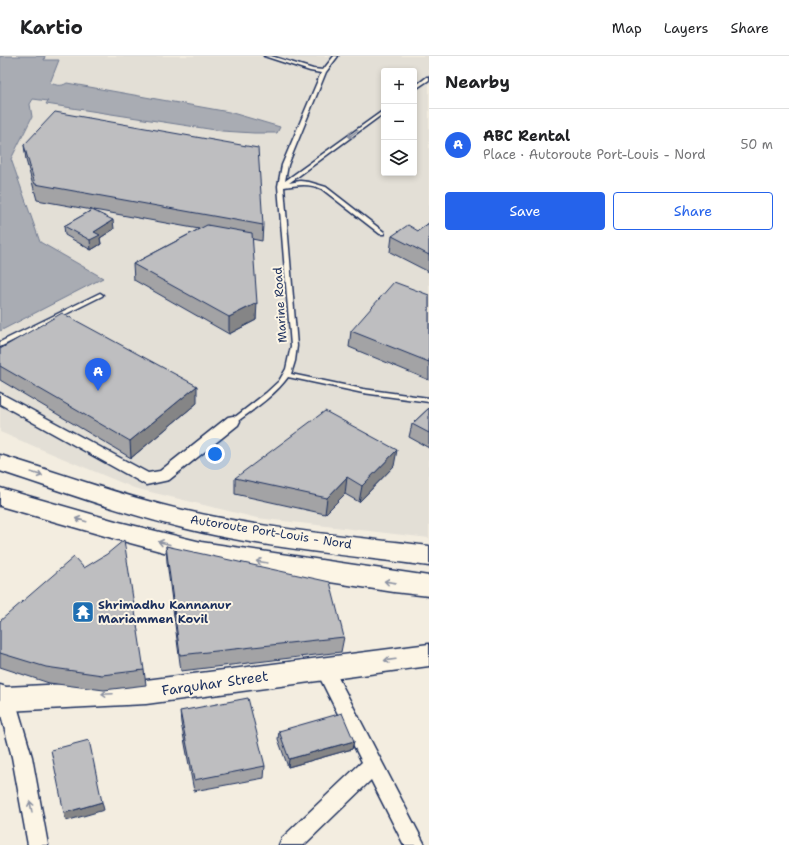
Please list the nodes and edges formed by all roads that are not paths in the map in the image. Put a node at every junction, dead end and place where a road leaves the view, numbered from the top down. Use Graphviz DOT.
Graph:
graph roads {
  1 [pos="266,56"];
  2 [pos="336,56"];
  3 [pos="324,72"];
  4 [pos="429,78"];
  5 [pos="417,87"];
  6 [pos="381,113"];
  7 [pos="281,186"];
  8 [pos="382,233"];
  9 [pos="100,295"];
  10 [pos="0,345"];
  11 [pos="287,375"];
  12 [pos="0,398"];
  13 [pos="429,400"];
  14 [pos="233,421"];
  15 [pos="0,462"];
  16 [pos="0,497"];
  17 [pos="429,556"];
  18 [pos="429,586"];
  19 [pos="429,655"];
  20 [pos="324,668"];
  21 [pos="3,698"];
  22 [pos="374,764"];
  23 [pos="38,845"];
  24 [pos="288,845"];
  25 [pos="415,845"];
  1 -- 3 [label="lane"];
  2 -- 3 [label="lane, Marine Road"];
  3 -- 7 [label="lane, Marine Road"];
  4 -- 5 [label="lane"];
  6 -- 7 [label="lane, one-way"];
  7 -- 8 [label="lane"];
  7 -- 11 [label="lane, Marine Road"];
  9 -- 10 [label="lane"];
  11 -- 13 [label="lane"];
  11 -- 14 [label="lane, Marine Road"];
  12 -- 14 [label="street"];
  15 -- 17 [label="highway, Autoroute Port-Louis - Nord, one-way"];
  18 -- 16 [label="highway, one-way"];
  19 -- 20 [label="street, Farquhar Street, one-way"];
  20 -- 21 [label="street, Farquhar Street, one-way"];
  20 -- 22 [label="street"];
  23 -- 21 [label="street, one-way"];
  22 -- 24 [label="street"];
  22 -- 25 [label="street"];
}
